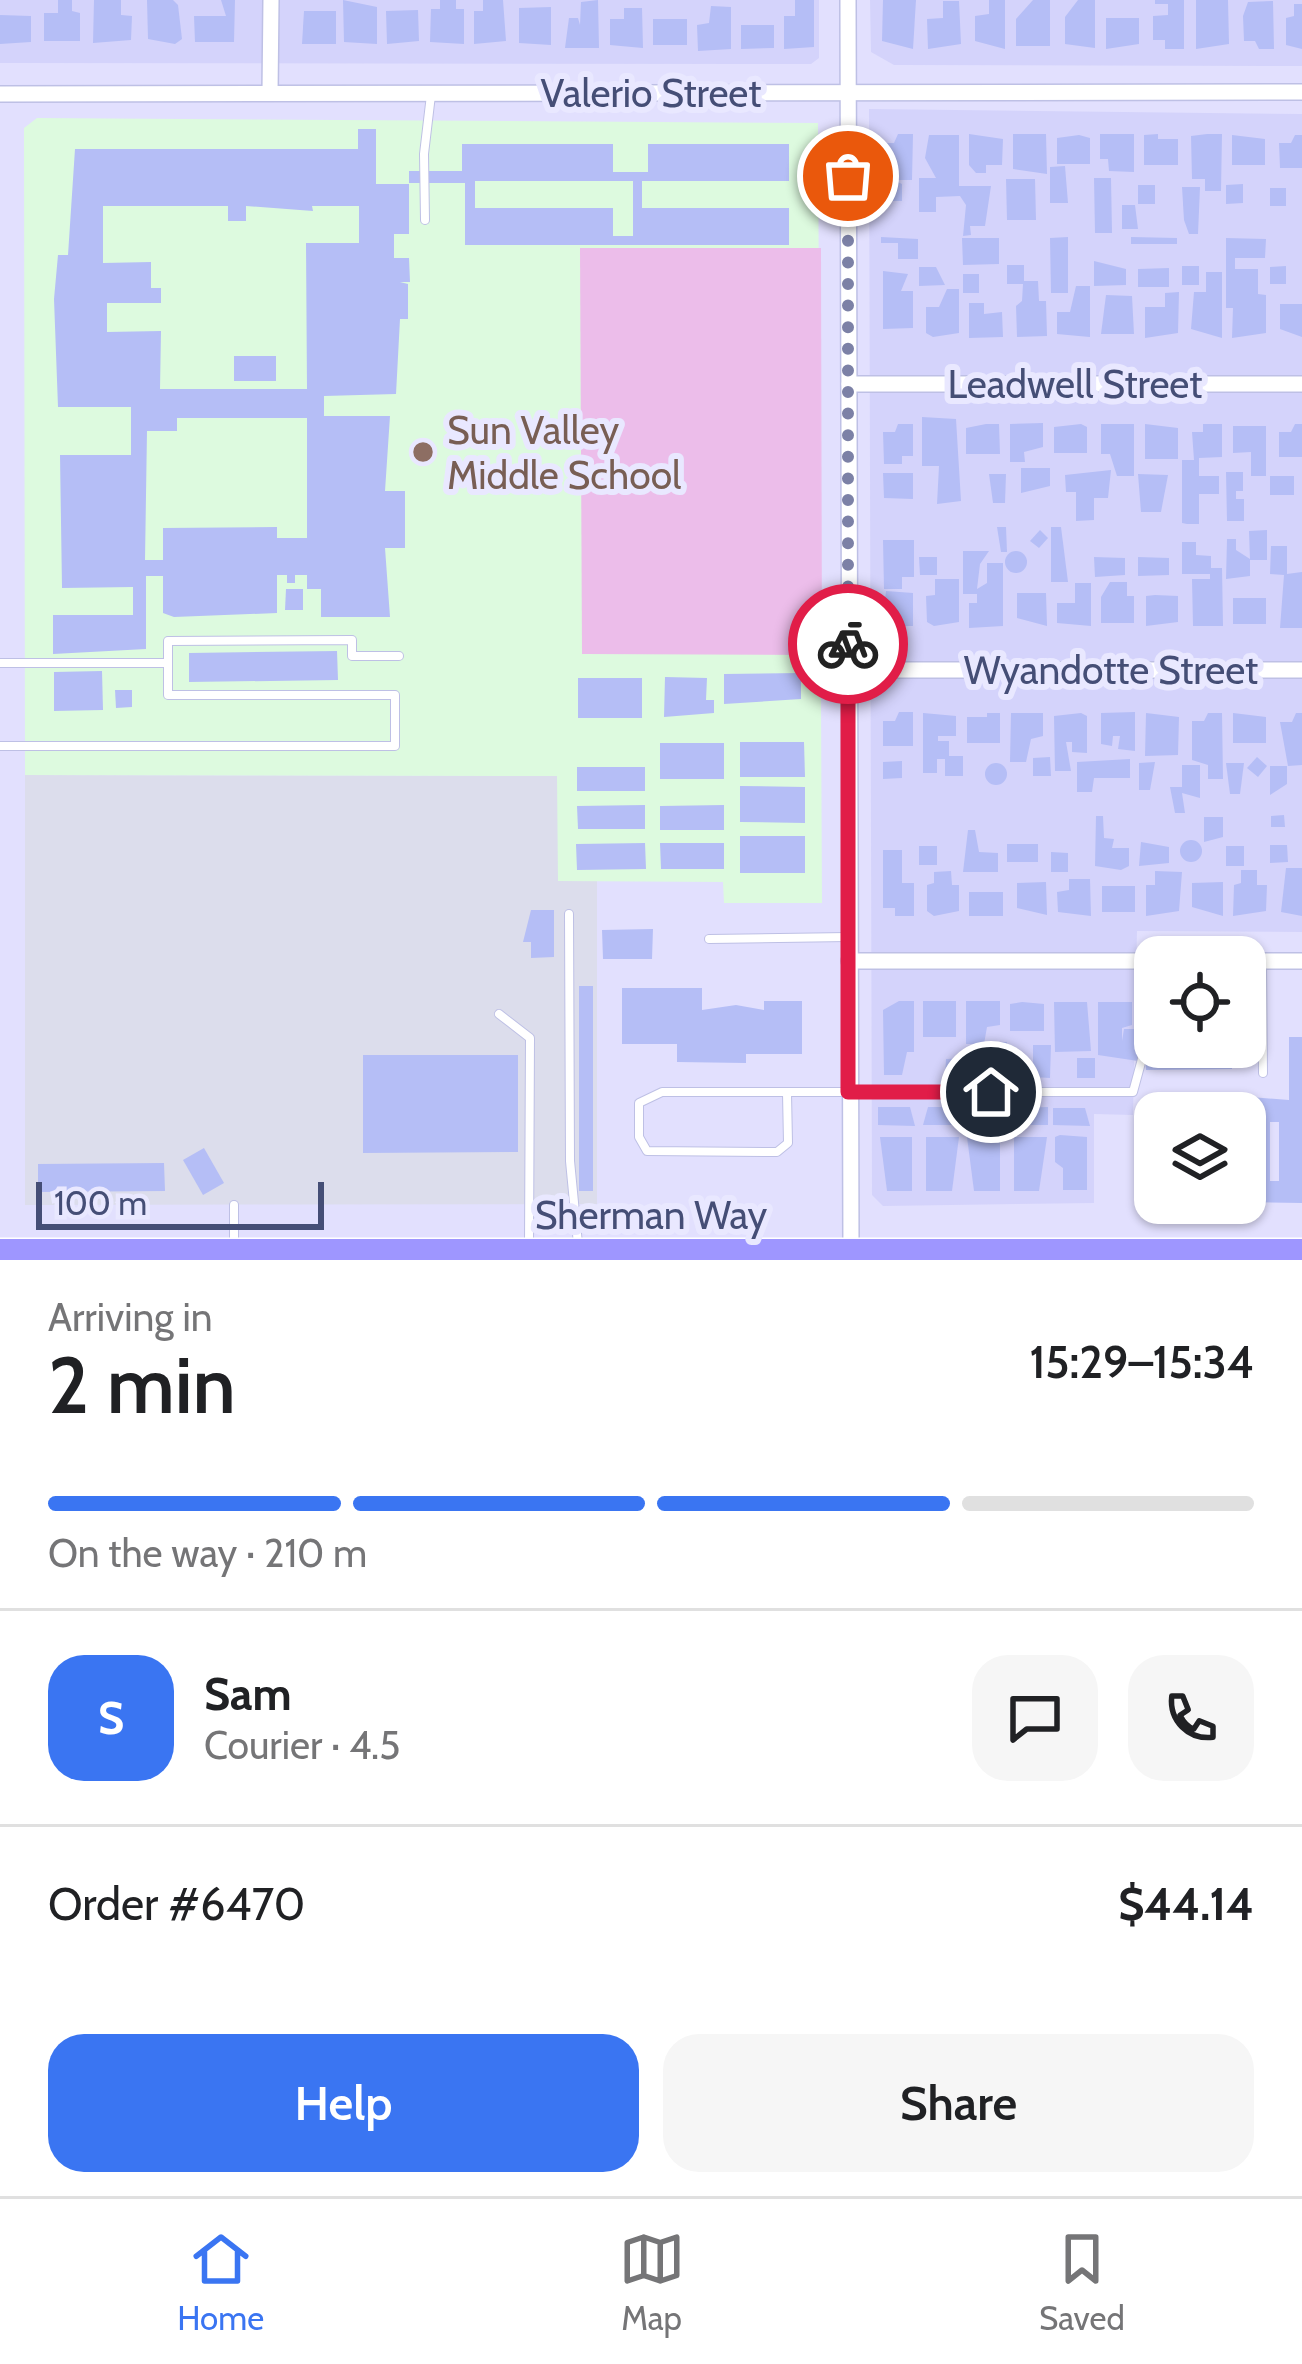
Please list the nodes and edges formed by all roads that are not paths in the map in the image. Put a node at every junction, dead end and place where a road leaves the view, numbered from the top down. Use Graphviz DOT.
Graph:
graph roads {
  1 [pos="271,0"];
  2 [pos="848,0"];
  3 [pos="1302,92"];
  4 [pos="270,93"];
  5 [pos="431,93"];
  6 [pos="848,93"];
  7 [pos="0,94"];
  8 [pos="425,220"];
  9 [pos="848,384"];
  10 [pos="1302,384"];
  11 [pos="398,656"];
  12 [pos="0,662"];
  13 [pos="168,662"];
  14 [pos="848,670"];
  15 [pos="1302,670"];
  16 [pos="0,746"];
  17 [pos="568,914"];
  18 [pos="848,937"];
  19 [pos="709,939"];
  20 [pos="848,961"];
  21 [pos="1134,961"];
  22 [pos="1266,961"];
  23 [pos="1302,961"];
  24 [pos="499,1014"];
  25 [pos="1140,1068"];
  26 [pos="1263,1068"];
  27 [pos="1263,1073"];
  28 [pos="848,1092"];
  29 [pos="787,1093"];
  30 [pos="234,1205"];
  31 [pos="0,1251"];
  32 [pos="234,1251"];
  33 [pos="529,1251"];
  34 [pos="578,1251"];
  35 [pos="1302,1251"];
  36 [pos="152,1256"];
  37 [pos="189,1256"];
  38 [pos="264,1256"];
  39 [pos="355,1256"];
  40 [pos="851,1256"];
  41 [pos="1211,1256"];
  1 -- 4 [label="street"];
  2 -- 6 [label="street"];
  3 -- 6 [label="street, Valerio Street"];
  4 -- 5 [label="street, Valerio Street"];
  4 -- 7 [label="street, Valerio Street"];
  5 -- 6 [label="street, Valerio Street"];
  5 -- 8 [label="lane"];
  6 -- 9 [label="street"];
  9 -- 10 [label="street, Leadwell Street"];
  9 -- 14 [label="street"];
  11 -- 13 [label="lane"];
  12 -- 13 [label="lane"];
  13 -- 16 [label="lane"];
  14 -- 15 [label="street, Wyandotte Street"];
  14 -- 18 [label="street"];
  17 -- 34 [label="lane"];
  18 -- 19 [label="lane"];
  18 -- 20 [label="street"];
  20 -- 21 [label="street"];
  20 -- 28 [label="street"];
  22 -- 23 [label="street"];
  24 -- 33 [label="lane"];
  25 -- 28 [label="lane"];
  26 -- 27 [label="lane"];
  28 -- 29 [label="lane"];
  28 -- 40 [label="street"];
  29 -- 29 [label="lane"];
  30 -- 32 [label="lane"];
  31 -- 36 [label="main road, Sherman Way"];
  32 -- 37 [label="main road, Sherman Way"];
  32 -- 38 [label="main road, Sherman Way"];
  33 -- 34 [label="main road, Sherman Way"];
  33 -- 39 [label="main road, Sherman Way"];
  34 -- 40 [label="main road, Sherman Way"];
  35 -- 41 [label="main road, Sherman Way"];
  36 -- 37 [label="main road, Sherman Way"];
  38 -- 39 [label="main road, Sherman Way"];
  40 -- 41 [label="main road, Sherman Way"];
}
